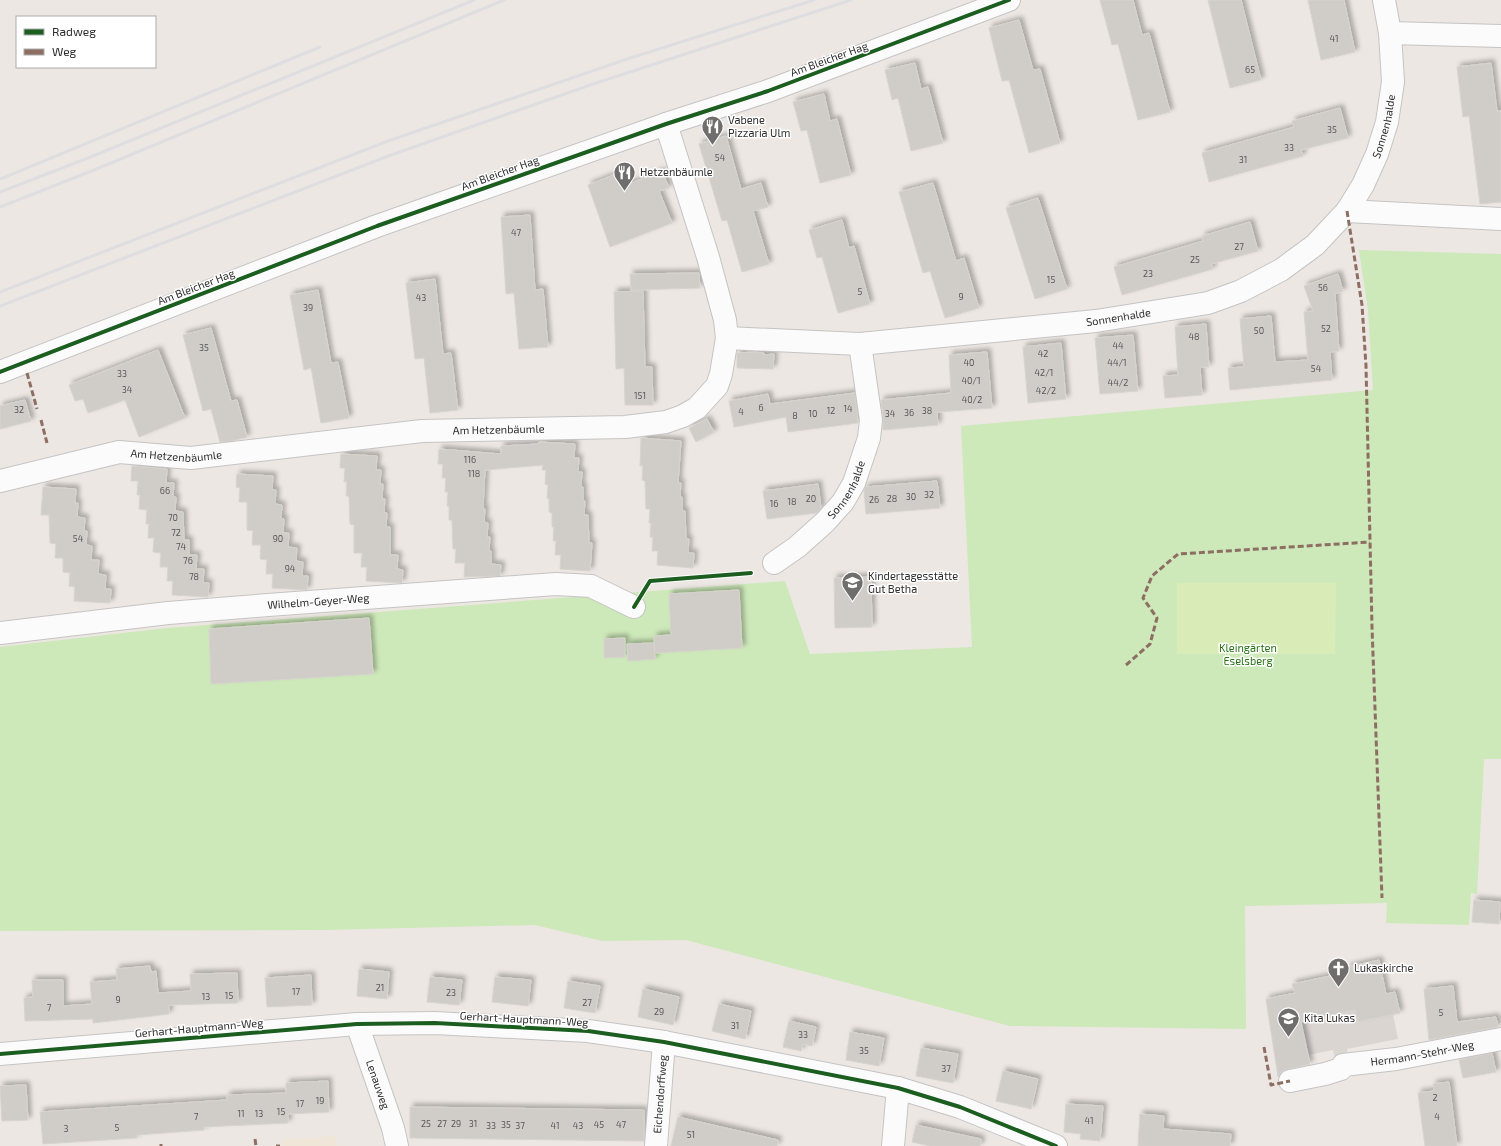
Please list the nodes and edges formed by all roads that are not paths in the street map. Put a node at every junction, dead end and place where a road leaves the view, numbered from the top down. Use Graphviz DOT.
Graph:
graph roads {
  1 [pos="1009,0"];
  2 [pos="1384,0"];
  3 [pos="1390,33"];
  4 [pos="1501,36"];
  5 [pos="666,124"];
  6 [pos="1347,211"];
  7 [pos="1501,219"];
  8 [pos="727,338"];
  9 [pos="860,344"];
  10 [pos="0,372"];
  11 [pos="0,481"];
  12 [pos="774,563"];
  13 [pos="634,607"];
  14 [pos="0,633"];
  15 [pos="357,1024"];
  16 [pos="1501,1039"];
  17 [pos="664,1042"];
  18 [pos="0,1054"];
  19 [pos="1290,1081"];
  20 [pos="898,1088"];
  21 [pos="397,1146"];
  22 [pos="656,1146"];
  23 [pos="893,1146"];
  24 [pos="1056,1146"];
  1 -- 5 [label="street, Am Bleicher Hag"];
  2 -- 3 [label="street, Sonnenhalde"];
  3 -- 4 [label="street"];
  3 -- 6 [label="street, Sonnenhalde"];
  5 -- 8 [label="street, Am Hetzenbäumle"];
  5 -- 10 [label="street, Am Bleicher Hag"];
  6 -- 7 [label="street"];
  6 -- 9 [label="street, Sonnenhalde"];
  8 -- 9 [label="street, Sonnenhalde"];
  8 -- 11 [label="street, Am Hetzenbäumle"];
  9 -- 12 [label="street, Sonnenhalde"];
  13 -- 14 [label="street, Wilhelm-Geyer-Weg"];
  15 -- 17 [label="street, Gerhart-Hauptmann-Weg"];
  15 -- 18 [label="street, Gerhart-Hauptmann-Weg"];
  15 -- 21 [label="street, Lenauweg"];
  16 -- 19 [label="street, Hermann-Stehr-Weg"];
  17 -- 20 [label="street, Gerhart-Hauptmann-Weg"];
  17 -- 22 [label="street, Eichendorffweg"];
  20 -- 23 [label="street"];
  20 -- 24 [label="street, Gerhart-Hauptmann-Weg"];
}
